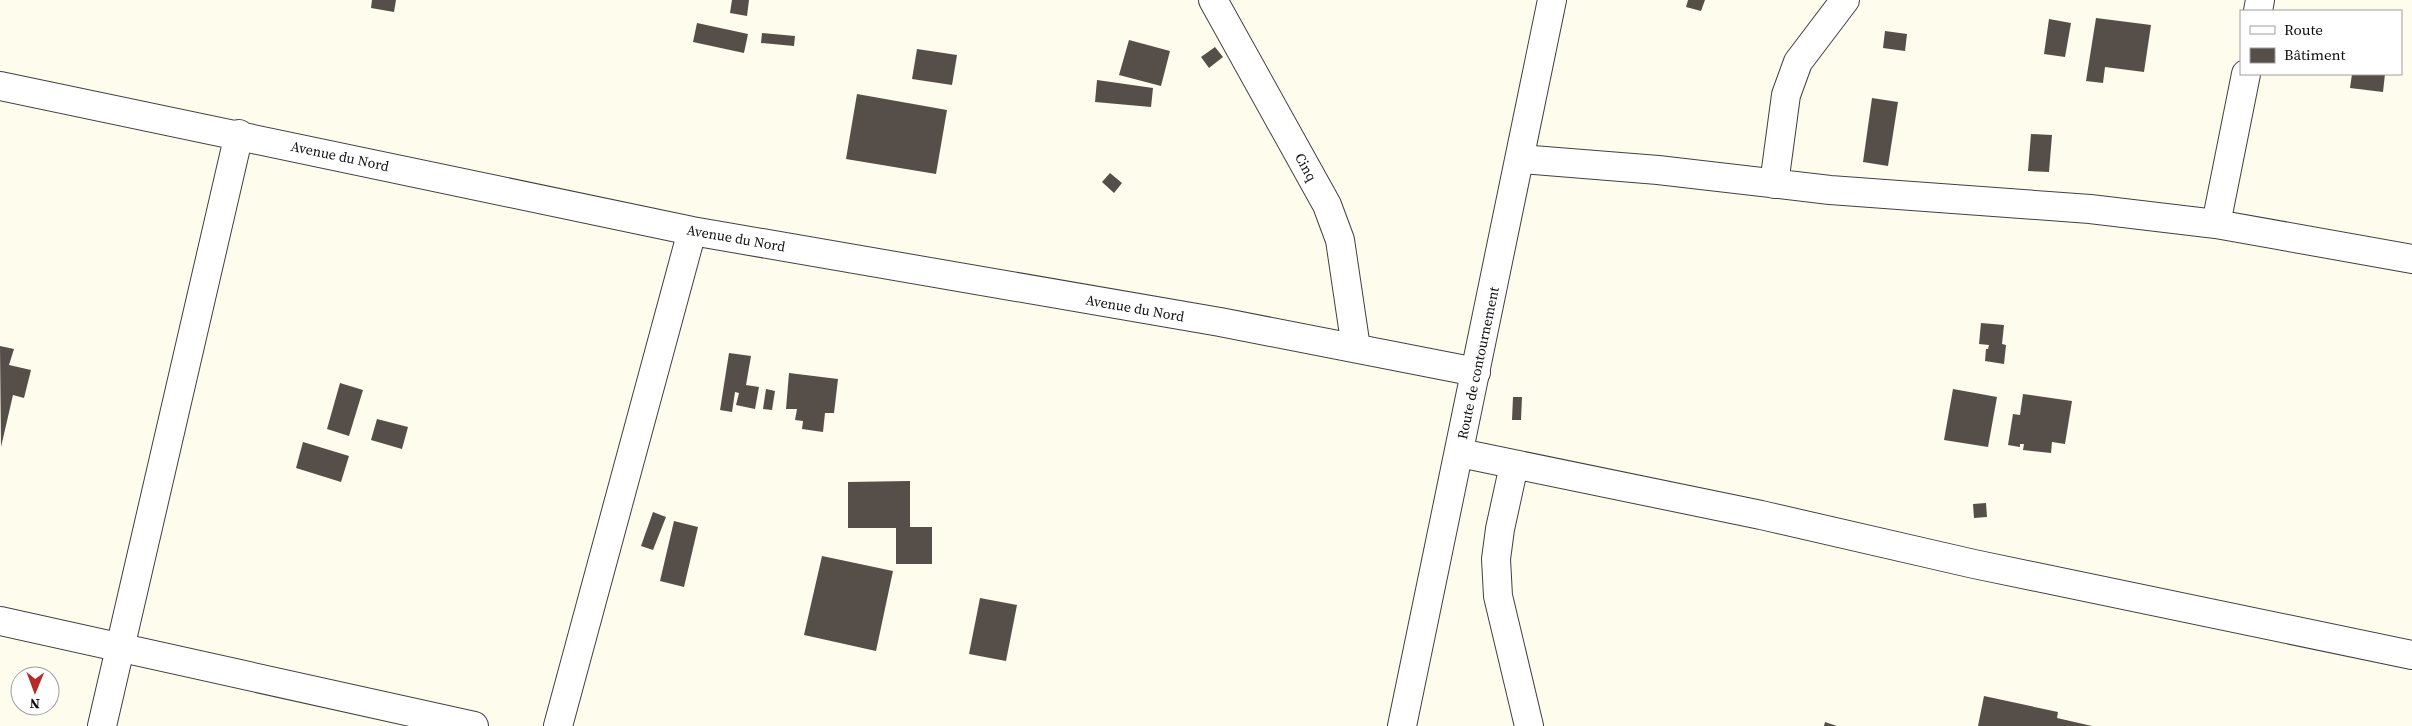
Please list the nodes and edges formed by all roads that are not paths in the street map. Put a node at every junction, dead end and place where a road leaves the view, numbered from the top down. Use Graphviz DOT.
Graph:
graph roads {
  1 [pos="1213,0"];
  2 [pos="1552,0"];
  3 [pos="1845,0"];
  4 [pos="2246,75"];
  5 [pos="0,86"];
  6 [pos="240,134"];
  7 [pos="1521,159"];
  8 [pos="1774,184"];
  9 [pos="2216,224"];
  10 [pos="692,231"];
  11 [pos="2412,259"];
  12 [pos="1356,348"];
  13 [pos="1476,372"];
  14 [pos="1460,453"];
  15 [pos="1514,464"];
  16 [pos="0,621"];
  17 [pos="119,648"];
  18 [pos="2412,655"];
  19 [pos="102,726"];
  20 [pos="474,726"];
  21 [pos="558,726"];
  22 [pos="1402,726"];
  23 [pos="1529,726"];
  1 -- 12 [label="street, Cinq"];
  2 -- 7 [label="street, Route de contournement"];
  3 -- 8 [label="street"];
  4 -- 9 [label="street"];
  5 -- 6 [label="street, Avenue du Nord"];
  6 -- 10 [label="street, Avenue du Nord"];
  6 -- 17 [label="street"];
  7 -- 8 [label="street"];
  7 -- 13 [label="street, Route de contournement"];
  8 -- 9 [label="street"];
  9 -- 11 [label="street"];
  10 -- 12 [label="street, Avenue du Nord"];
  10 -- 21 [label="street"];
  12 -- 13 [label="street, Avenue du Nord"];
  13 -- 14 [label="street, Route de contournement"];
  14 -- 15 [label="street"];
  14 -- 22 [label="street, Route de contournement"];
  15 -- 18 [label="street"];
  15 -- 23 [label="street"];
  16 -- 17 [label="street"];
  17 -- 19 [label="street"];
  17 -- 20 [label="street"];
}
